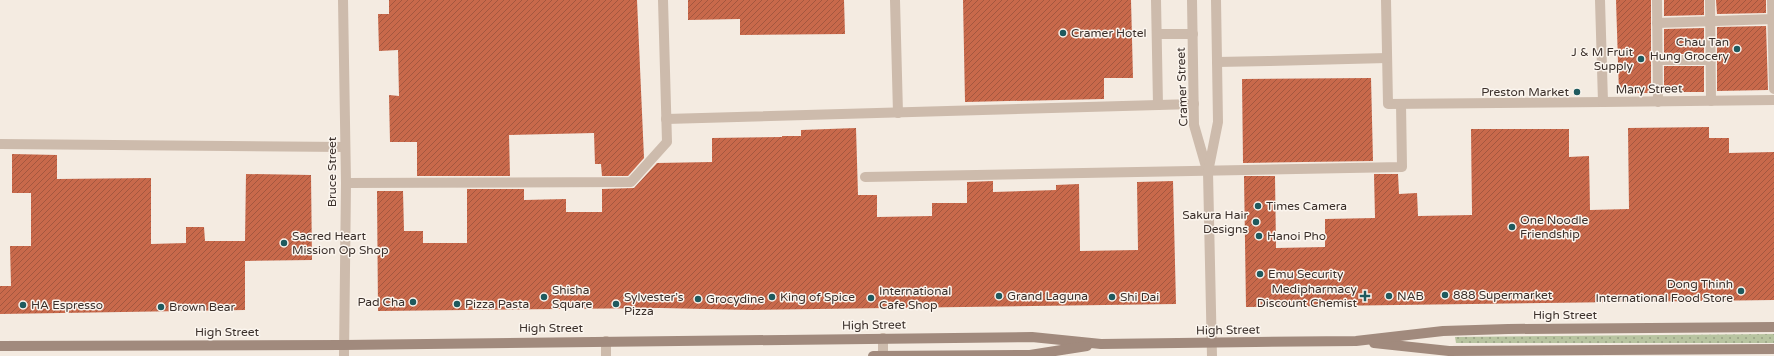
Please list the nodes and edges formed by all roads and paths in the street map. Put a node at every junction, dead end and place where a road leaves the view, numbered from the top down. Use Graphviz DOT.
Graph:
graph roads {
  1 [pos="343,0"];
  2 [pos="663,0"];
  3 [pos="895,0"];
  4 [pos="1156,0"];
  5 [pos="1192,0"];
  6 [pos="1216,0"];
  7 [pos="1386,0"];
  8 [pos="1600,0"];
  9 [pos="1657,0"];
  10 [pos="1710,0"];
  11 [pos="1772,0"];
  12 [pos="1772,19"];
  13 [pos="1710,21"];
  14 [pos="1657,23"];
  15 [pos="1157,34"];
  16 [pos="1193,34"];
  17 [pos="1387,58"];
  18 [pos="1657,60"];
  19 [pos="1711,60"];
  20 [pos="1217,62"];
  21 [pos="1774,89"];
  22 [pos="1774,100"];
  23 [pos="1711,101"];
  24 [pos="1603,102"];
  25 [pos="1658,102"];
  26 [pos="1194,104"];
  27 [pos="1401,104"];
  28 [pos="1158,105"];
  29 [pos="898,112"];
  30 [pos="666,119"];
  31 [pos="0,144"];
  32 [pos="345,146"];
  33 [pos="1208,172"];
  34 [pos="865,177"];
  35 [pos="346,183"];
  36 [pos="1774,327"];
  37 [pos="883,338"];
  38 [pos="606,341"];
  39 [pos="1356,341"];
  40 [pos="1211,343"];
  41 [pos="1101,344"];
  42 [pos="344,345"];
  43 [pos="0,346"];
  44 [pos="1774,349"];
  45 [pos="344,356"];
  46 [pos="606,356"];
  47 [pos="873,356"];
  48 [pos="883,356"];
  49 [pos="1212,356"];
  1 -- 32 [label="street, Bruce Street"];
  2 -- 30 [label="street"];
  3 -- 29 [label="street"];
  4 -- 15 [label="street"];
  5 -- 16 [label="street, Cramer Street"];
  6 -- 20 [label="street, Cramer Street"];
  7 -- 17 [label="street"];
  8 -- 24 [label="street, Mary Street"];
  9 -- 14 [label="street"];
  10 -- 13 [label="street"];
  11 -- 12 [label="street"];
  12 -- 13 [label="street"];
  12 -- 21 [label="street"];
  13 -- 14 [label="street"];
  13 -- 19 [label="street"];
  14 -- 18 [label="street"];
  15 -- 16 [label="street"];
  15 -- 28 [label="street"];
  16 -- 26 [label="street, Cramer Street"];
  17 -- 20 [label="street"];
  17 -- 27 [label="street"];
  18 -- 19 [label="street"];
  18 -- 25 [label="street"];
  19 -- 23 [label="street"];
  20 -- 33 [label="street, Cramer Street"];
  22 -- 23 [label="street, Mary Street"];
  23 -- 25 [label="street, Mary Street"];
  24 -- 25 [label="street, Mary Street"];
  24 -- 27 [label="street"];
  26 -- 28 [label="street"];
  26 -- 33 [label="street, Cramer Street"];
  27 -- 33 [label="street"];
  28 -- 29 [label="street"];
  29 -- 30 [label="street"];
  30 -- 35 [label="street"];
  31 -- 32 [label="street"];
  32 -- 35 [label="street, Bruce Street"];
  33 -- 34 [label="street"];
  33 -- 40 [label="street, Cramer Street"];
  35 -- 42 [label="street, Bruce Street"];
  36 -- 39 [label="main road, High Street"];
  37 -- 38 [label="main road, High Street"];
  37 -- 41 [label="main road, High Street"];
  37 -- 48 [label="street"];
  38 -- 42 [label="main road, High Street"];
  38 -- 46 [label="street"];
  39 -- 40 [label="main road, High Street"];
  39 -- 44 [label="main road, High Street"];
  40 -- 41 [label="main road, High Street"];
  40 -- 49 [label="street, Cramer Street"];
  41 -- 48 [label="main road, High Street"];
  42 -- 43 [label="main road, High Street"];
  42 -- 45 [label="street, Bruce Street"];
  47 -- 48 [label="main road, High Street"];
}
